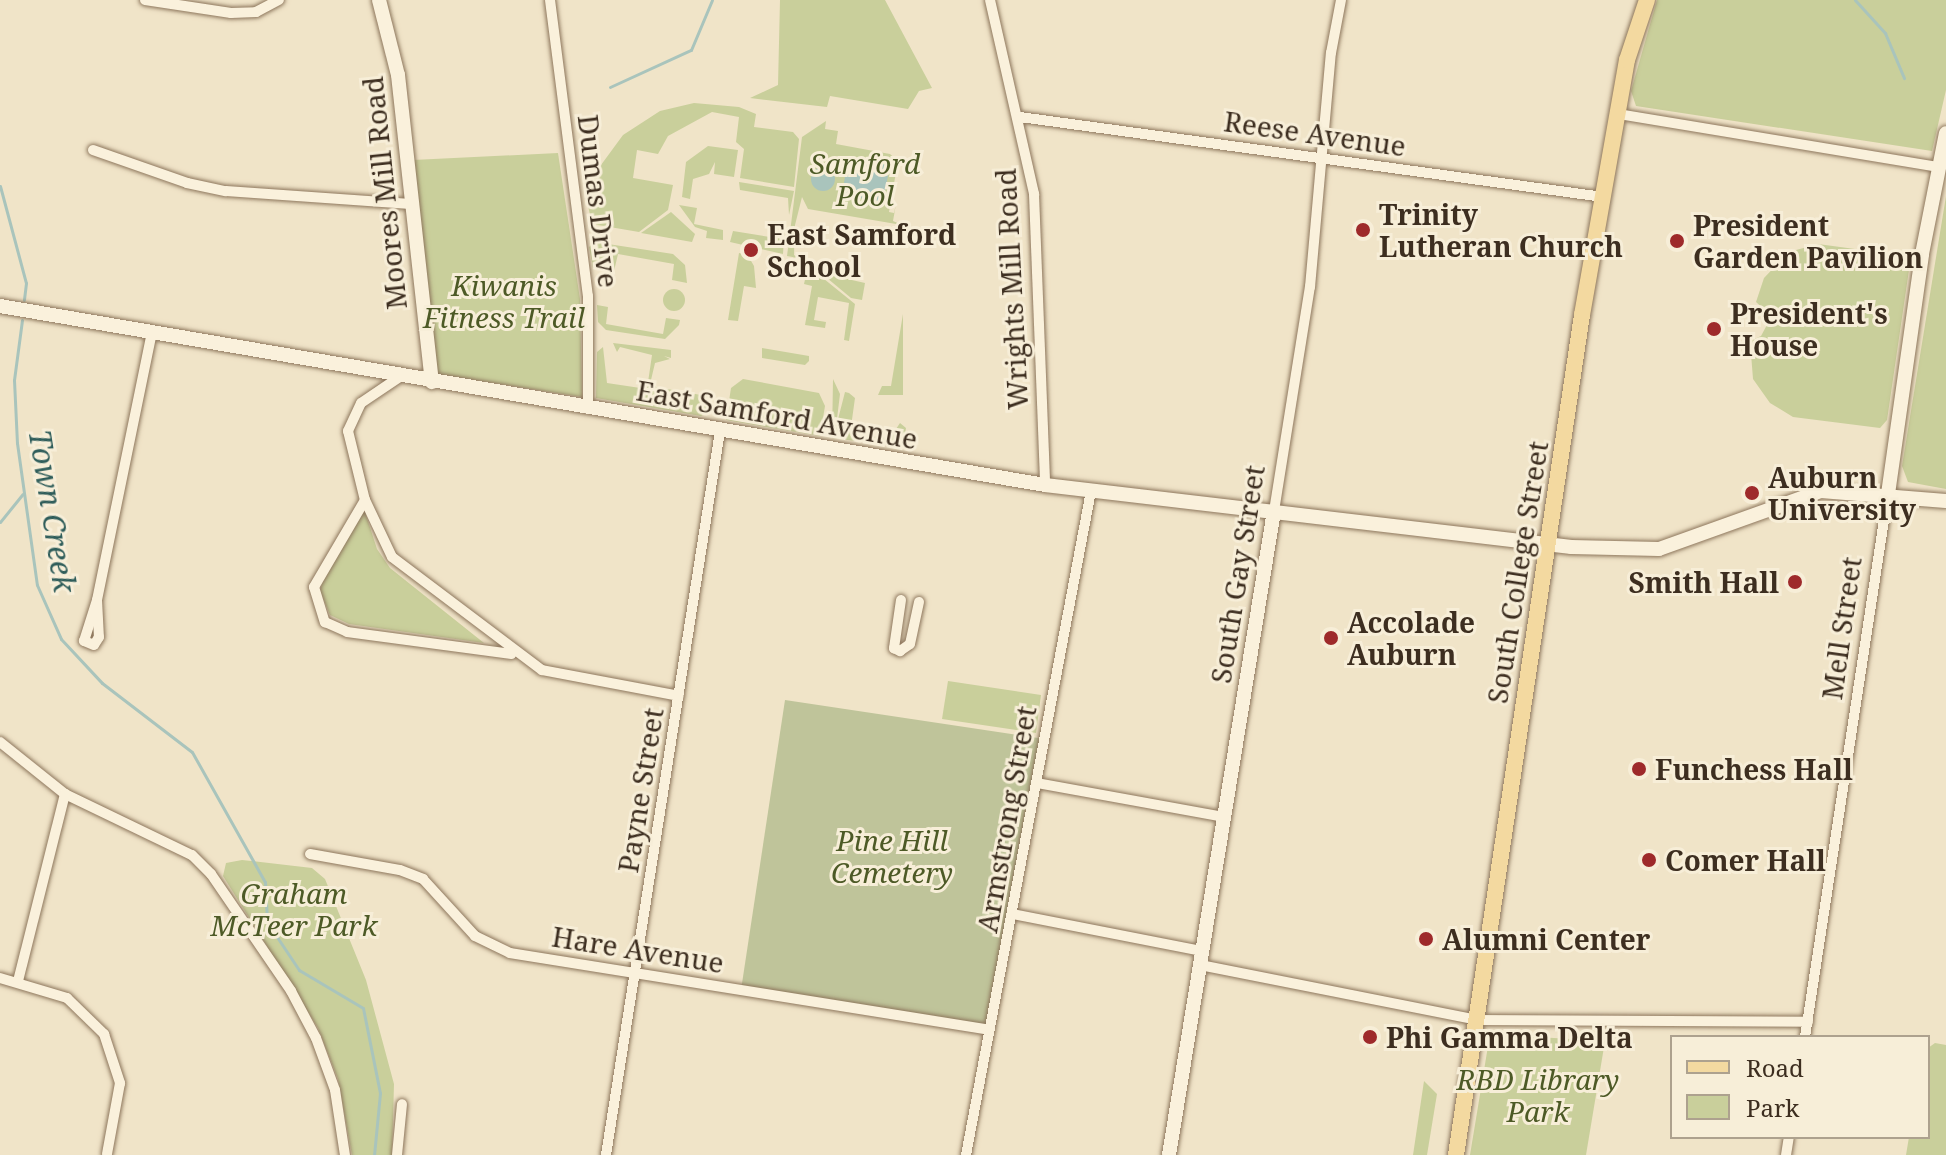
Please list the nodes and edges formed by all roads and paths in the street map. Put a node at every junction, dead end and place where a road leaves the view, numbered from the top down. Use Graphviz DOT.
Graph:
graph roads {
  1 [pos="145,0"];
  2 [pos="279,0"];
  3 [pos="379,0"];
  4 [pos="550,0"];
  5 [pos="990,0"];
  6 [pos="1341,0"];
  7 [pos="1647,0"];
  8 [pos="1618,114"];
  9 [pos="1020,117"];
  10 [pos="1946,133"];
  11 [pos="93,150"];
  12 [pos="1323,155"];
  13 [pos="1939,167"];
  14 [pos="1603,197"];
  15 [pos="411,204"];
  16 [pos="0,306"];
  17 [pos="152,332"];
  18 [pos="401,376"];
  19 [pos="432,382"];
  20 [pos="588,409"];
  21 [pos="720,431"];
  22 [pos="1045,485"];
  23 [pos="1091,491"];
  24 [pos="1888,494"];
  25 [pos="365,500"];
  26 [pos="1946,501"];
  27 [pos="1274,511"];
  28 [pos="1549,543"];
  29 [pos="97,600"];
  30 [pos="901,600"];
  31 [pos="919,602"];
  32 [pos="516,655"];
  33 [pos="679,696"];
  34 [pos="0,742"];
  35 [pos="1037,783"];
  36 [pos="65,794"];
  37 [pos="1224,817"];
  38 [pos="310,854"];
  39 [pos="1013,914"];
  40 [pos="1201,958"];
  41 [pos="636,972"];
  42 [pos="0,978"];
  43 [pos="18,981"];
  44 [pos="1479,1020"];
  45 [pos="1808,1022"];
  46 [pos="989,1030"];
  47 [pos="1805,1035"];
  48 [pos="402,1104"];
  49 [pos="107,1154"];
  50 [pos="345,1155"];
  51 [pos="397,1155"];
  52 [pos="606,1155"];
  53 [pos="966,1155"];
  54 [pos="1169,1155"];
  55 [pos="1456,1155"];
  1 -- 2 [label="street"];
  3 -- 15 [label="street, Moores Mill Road"];
  4 -- 20 [label="street, Dumas Drive"];
  5 -- 9 [label="street, Wrights Mill Road"];
  6 -- 12 [label="street, South Gay Street"];
  7 -- 8 [label="main road, South College Street"];
  8 -- 13 [label="street"];
  8 -- 14 [label="main road, South College Street"];
  9 -- 12 [label="street, Reese Avenue"];
  9 -- 22 [label="street, Wrights Mill Road"];
  10 -- 13 [label="street, Mell Street"];
  11 -- 15 [label="street"];
  12 -- 14 [label="street, Reese Avenue"];
  12 -- 27 [label="street, South Gay Street"];
  13 -- 24 [label="street, Mell Street"];
  14 -- 28 [label="main road, South College Street"];
  15 -- 19 [label="street, Moores Mill Road"];
  16 -- 17 [label="street, East Samford Avenue"];
  17 -- 18 [label="street, East Samford Avenue"];
  17 -- 29 [label="street"];
  18 -- 19 [label="street, East Samford Avenue"];
  18 -- 25 [label="street"];
  19 -- 20 [label="street, East Samford Avenue"];
  20 -- 21 [label="street, East Samford Avenue"];
  21 -- 22 [label="street, East Samford Avenue"];
  21 -- 33 [label="street, Payne Street"];
  22 -- 23 [label="street, East Samford Avenue"];
  23 -- 27 [label="street, East Samford Avenue"];
  23 -- 35 [label="street, Armstrong Street"];
  24 -- 26 [label="street, East Samford Avenue"];
  24 -- 28 [label="street, East Samford Avenue"];
  24 -- 45 [label="street, Mell Street"];
  25 -- 32 [label="street"];
  25 -- 32 [label="street"];
  27 -- 28 [label="street, East Samford Avenue"];
  27 -- 37 [label="street, South Gay Street"];
  28 -- 44 [label="main road, South College Street"];
  30 -- 31 [label="street"];
  32 -- 33 [label="street"];
  33 -- 41 [label="street, Payne Street"];
  34 -- 36 [label="street"];
  35 -- 37 [label="street"];
  35 -- 39 [label="street, Armstrong Street"];
  36 -- 43 [label="street"];
  36 -- 50 [label="street"];
  37 -- 40 [label="street, South Gay Street"];
  38 -- 41 [label="street, Hare Avenue"];
  39 -- 40 [label="street"];
  39 -- 46 [label="street, Armstrong Street"];
  40 -- 44 [label="street"];
  40 -- 54 [label="street, South Gay Street"];
  41 -- 46 [label="street, Hare Avenue"];
  41 -- 52 [label="street, Payne Street"];
  42 -- 43 [label="street"];
  43 -- 49 [label="street"];
  44 -- 45 [label="street"];
  44 -- 55 [label="main road, South College Street"];
  45 -- 47 [label="street, Mell Street"];
  46 -- 53 [label="street, Armstrong Street"];
  48 -- 51 [label="street"];
}
